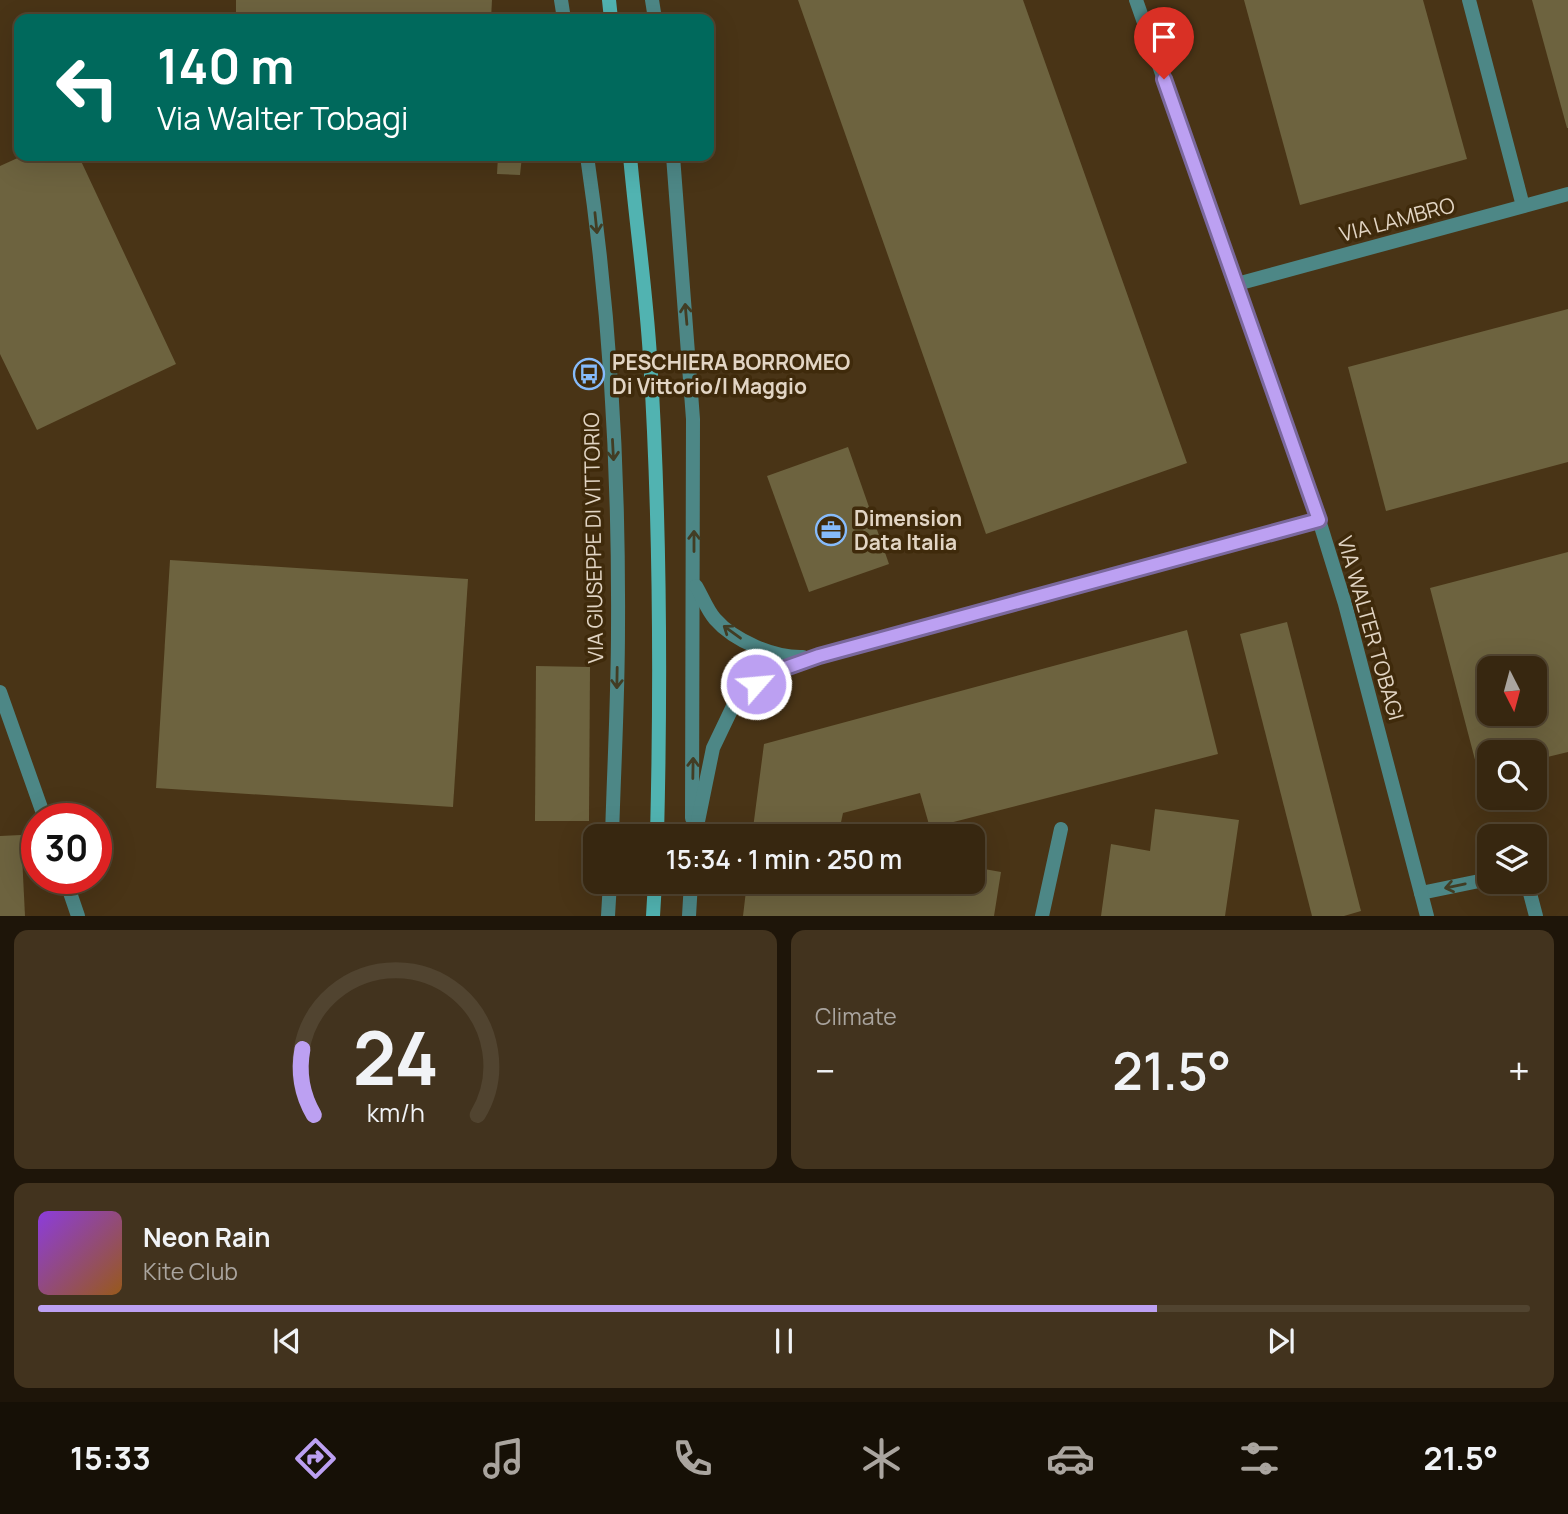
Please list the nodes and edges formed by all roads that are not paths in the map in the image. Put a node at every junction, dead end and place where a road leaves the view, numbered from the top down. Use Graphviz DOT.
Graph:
graph roads {
  1 [pos="1136,0"];
  2 [pos="1469,0"];
  3 [pos="588,161"];
  4 [pos="631,161"];
  5 [pos="673,161"];
  6 [pos="1568,194"];
  7 [pos="1523,206"];
  8 [pos="1237,285"];
  9 [pos="1319,520"];
  10 [pos="694,583"];
  11 [pos="819,656"];
  12 [pos="0,692"];
  13 [pos="39,803"];
  14 [pos="612,824"];
  15 [pos="657,824"];
  16 [pos="693,824"];
  17 [pos="696,824"];
  18 [pos="1061,828"];
  19 [pos="1477,881"];
  20 [pos="1421,893"];
  21 [pos="71,894"];
  22 [pos="609,894"];
  23 [pos="654,894"];
  24 [pos="690,894"];
  25 [pos="1530,894"];
  26 [pos="78,915"];
  27 [pos="608,915"];
  28 [pos="653,915"];
  29 [pos="688,915"];
  30 [pos="1042,915"];
  31 [pos="1427,915"];
  32 [pos="1535,915"];
  1 -- 8 [label="street, VIA WALTER TOBAGI"];
  2 -- 7 [label="street"];
  3 -- 14 [label="street, VIA GIUSEPPE DI VITTORIO, one-way"];
  4 -- 15 [label="main road"];
  10 -- 5 [label="street, one-way"];
  6 -- 7 [label="street, VIA LAMBRO"];
  7 -- 8 [label="street, VIA LAMBRO"];
  8 -- 9 [label="street, VIA WALTER TOBAGI"];
  9 -- 11 [label="street"];
  9 -- 20 [label="street, VIA WALTER TOBAGI"];
  11 -- 10 [label="street, one-way"];
  16 -- 10 [label="street, one-way"];
  11 -- 17 [label="street"];
  12 -- 13 [label="street"];
  18 -- 30 [label="street"];
  19 -- 20 [label="street, one-way"];
  20 -- 31 [label="street, VIA WALTER TOBAGI"];
  21 -- 26 [label="street"];
  22 -- 27 [label="street"];
  23 -- 28 [label="main road"];
  24 -- 29 [label="street"];
  25 -- 32 [label="street"];
}
